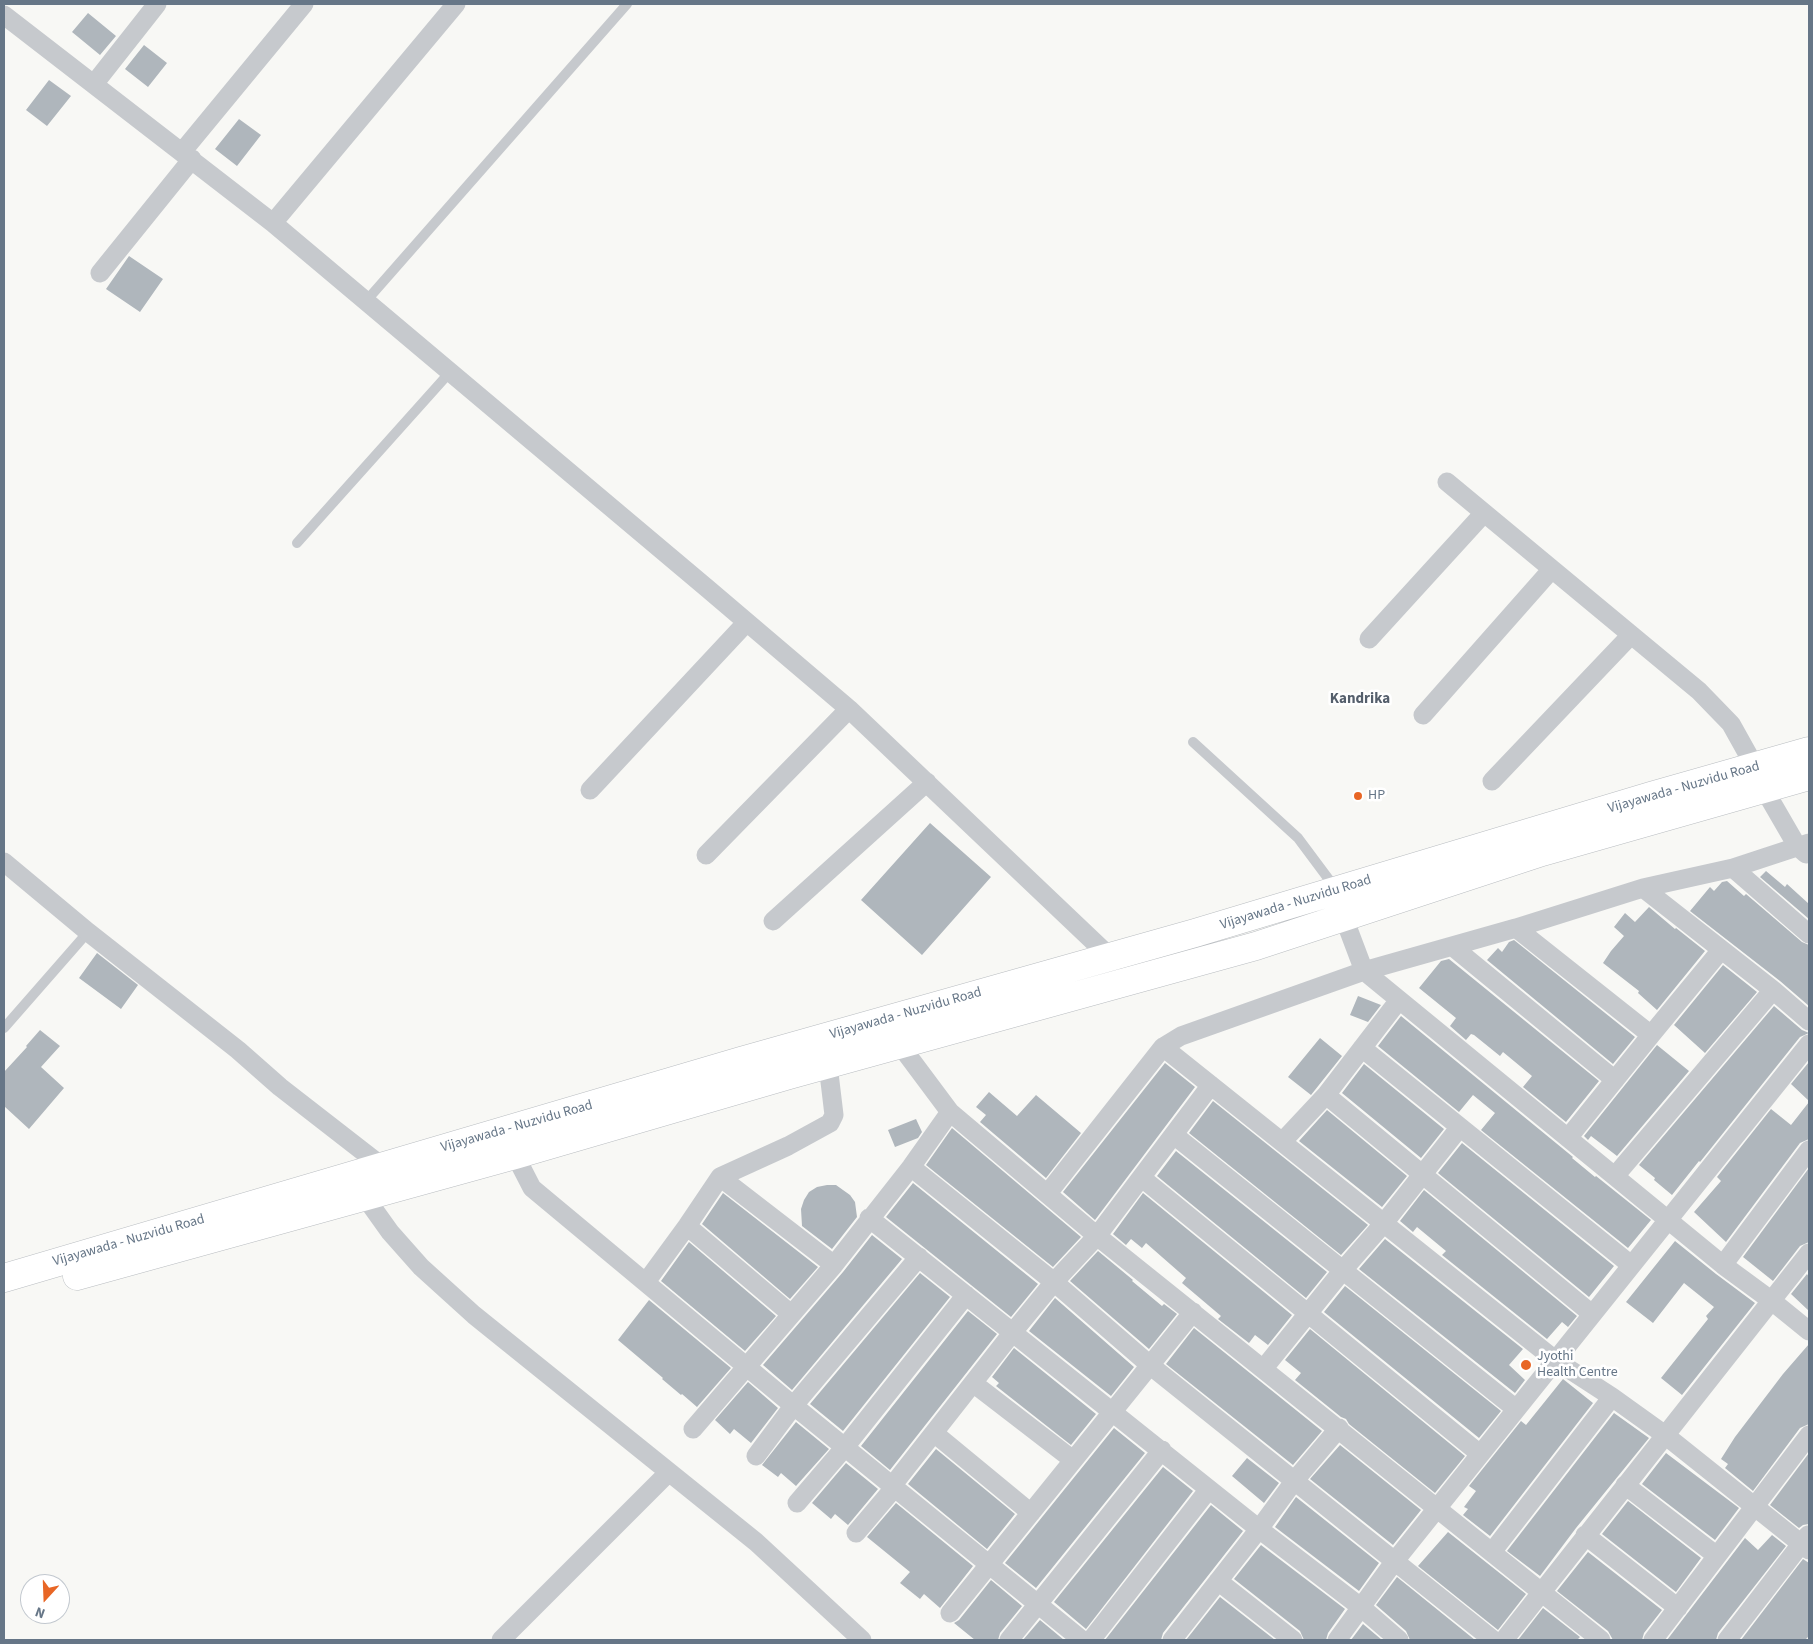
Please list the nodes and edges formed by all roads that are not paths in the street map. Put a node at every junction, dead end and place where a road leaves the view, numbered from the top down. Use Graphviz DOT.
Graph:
graph roads {
  1 [pos="157,4"];
  2 [pos="304,4"];
  3 [pos="456,4"];
  4 [pos="627,4"];
  5 [pos="10,12"];
  6 [pos="94,84"];
  7 [pos="187,156"];
  8 [pos="273,222"];
  9 [pos="100,272"];
  10 [pos="367,300"];
  11 [pos="451,371"];
  12 [pos="1447,482"];
  13 [pos="1484,512"];
  14 [pos="297,543"];
  15 [pos="1552,569"];
  16 [pos="746,623"];
  17 [pos="1631,635"];
  18 [pos="1369,639"];
  19 [pos="849,709"];
  20 [pos="1423,715"];
  21 [pos="1193,742"];
  22 [pos="1809,752"];
  23 [pos="1809,776"];
  24 [pos="1492,781"];
  25 [pos="927,782"];
  26 [pos="1764,788"];
  27 [pos="590,790"];
  28 [pos="1801,845"];
  29 [pos="706,855"];
  30 [pos="4,862"];
  31 [pos="1733,868"];
  32 [pos="1642,888"];
  33 [pos="1337,890"];
  34 [pos="773,921"];
  35 [pos="1346,924"];
  36 [pos="1516,928"];
  37 [pos="88,932"];
  38 [pos="1809,934"];
  39 [pos="1453,947"];
  40 [pos="1721,950"];
  41 [pos="1110,957"];
  42 [pos="1361,964"];
  43 [pos="1773,990"];
  44 [pos="1400,1000"];
  45 [pos="1809,1021"];
  46 [pos="4,1028"];
  47 [pos="1651,1035"];
  48 [pos="1809,1044"];
  49 [pos="1163,1047"];
  50 [pos="1362,1048"];
  51 [pos="906,1054"];
  52 [pos="829,1073"];
  53 [pos="1615,1080"];
  54 [pos="1211,1085"];
  55 [pos="1326,1095"];
  56 [pos="950,1112"];
  57 [pos="1460,1127"];
  58 [pos="1174,1135"];
  59 [pos="1568,1138"];
  60 [pos="1282,1142"];
  61 [pos="1809,1150"];
  62 [pos="515,1155"];
  63 [pos="383,1167"];
  64 [pos="911,1167"];
  65 [pos="1422,1174"];
  66 [pos="1615,1176"];
  67 [pos="720,1177"];
  68 [pos="1142,1178"];
  69 [pos="1048,1193"];
  70 [pos="365,1197"];
  71 [pos="869,1218"];
  72 [pos="1668,1220"];
  73 [pos="1384,1223"];
  74 [pos="687,1226"];
  75 [pos="1097,1236"];
  76 [pos="1809,1253"];
  77 [pos="919,1257"];
  78 [pos="834,1265"];
  79 [pos="1631,1265"];
  80 [pos="1724,1265"];
  81 [pos="1342,1270"];
  82 [pos="4,1278"];
  83 [pos="646,1282"];
  84 [pos="1054,1282"];
  85 [pos="966,1295"];
  86 [pos="4,1296"];
  87 [pos="1772,1300"];
  88 [pos="1193,1312"];
  89 [pos="1308,1313"];
  90 [pos="791,1314"];
  91 [pos="1592,1314"];
  92 [pos="1809,1330"];
  93 [pos="1013,1332"];
  94 [pos="1555,1360"];
  95 [pos="1151,1366"];
  96 [pos="747,1367"];
  97 [pos="1264,1368"];
  98 [pos="973,1383"];
  99 [pos="1612,1397"];
  100 [pos="794,1405"];
  101 [pos="1516,1409"];
  102 [pos="1113,1411"];
  103 [pos="1339,1428"];
  104 [pos="693,1429"];
  105 [pos="934,1433"];
  106 [pos="1665,1435"];
  107 [pos="1809,1435"];
  108 [pos="845,1447"];
  109 [pos="1162,1450"];
  110 [pos="1480,1454"];
  111 [pos="756,1456"];
  112 [pos="1073,1460"];
  113 [pos="670,1472"];
  114 [pos="1295,1480"];
  115 [pos="1625,1485"];
  116 [pos="892,1486"];
  117 [pos="1209,1489"];
  118 [pos="797,1503"];
  119 [pos="1755,1507"];
  120 [pos="1437,1508"];
  121 [pos="1031,1513"];
  122 [pos="1259,1529"];
  123 [pos="856,1533"];
  124 [pos="1585,1536"];
  125 [pos="1807,1542"];
  126 [pos="1492,1552"];
  127 [pos="1717,1556"];
  128 [pos="1394,1562"];
  129 [pos="990,1565"];
  130 [pos="1218,1581"];
  131 [pos="1541,1592"];
  132 [pos="1038,1605"];
  133 [pos="1362,1608"];
  134 [pos="1678,1608"];
  135 [pos="950,1613"];
  136 [pos="1180,1637"];
  137 [pos="501,1640"];
  138 [pos="862,1640"];
  139 [pos="1009,1640"];
  140 [pos="1082,1640"];
  141 [pos="1091,1640"];
  142 [pos="1293,1640"];
  143 [pos="1337,1640"];
  144 [pos="1399,1640"];
  145 [pos="1493,1640"];
  146 [pos="1504,1640"];
  147 [pos="1601,1640"];
  148 [pos="1653,1640"];
  149 [pos="1727,1640"];
  1 -- 6 [label="street"];
  2 -- 7 [label="street"];
  3 -- 8 [label="street"];
  4 -- 10 [label="lane"];
  5 -- 6 [label="street"];
  6 -- 7 [label="street"];
  7 -- 8 [label="street"];
  7 -- 9 [label="street"];
  8 -- 10 [label="street"];
  10 -- 11 [label="street"];
  11 -- 14 [label="lane"];
  11 -- 16 [label="street"];
  12 -- 13 [label="street"];
  13 -- 15 [label="street"];
  13 -- 18 [label="street"];
  15 -- 17 [label="street"];
  15 -- 20 [label="street"];
  16 -- 19 [label="street"];
  16 -- 27 [label="street"];
  17 -- 24 [label="street"];
  17 -- 26 [label="street"];
  19 -- 25 [label="street"];
  19 -- 29 [label="street"];
  21 -- 33 [label="lane"];
  22 -- 26 [label="main road, Vijayawada - Nuzvidu Road"];
  23 -- 26 [label="main road, Vijayawada - Nuzvidu Road"];
  25 -- 34 [label="street"];
  25 -- 41 [label="street"];
  26 -- 28 [label="street"];
  26 -- 33 [label="main road, Vijayawada - Nuzvidu Road"];
  26 -- 35 [label="main road, Vijayawada - Nuzvidu Road"];
  28 -- 31 [label="street"];
  30 -- 37 [label="street"];
  31 -- 32 [label="street"];
  31 -- 38 [label="street"];
  32 -- 36 [label="street"];
  32 -- 40 [label="street"];
  33 -- 41 [label="main road, Vijayawada - Nuzvidu Road"];
  35 -- 42 [label="street"];
  35 -- 51 [label="main road, Vijayawada - Nuzvidu Road"];
  36 -- 39 [label="street"];
  36 -- 47 [label="street"];
  37 -- 46 [label="lane"];
  37 -- 63 [label="street"];
  39 -- 42 [label="street"];
  39 -- 53 [label="street"];
  40 -- 43 [label="street"];
  40 -- 47 [label="street"];
  41 -- 63 [label="main road, Vijayawada - Nuzvidu Road"];
  42 -- 44 [label="street"];
  42 -- 49 [label="street"];
  43 -- 45 [label="street"];
  43 -- 66 [label="street"];
  44 -- 50 [label="street"];
  44 -- 59 [label="street"];
  47 -- 53 [label="street"];
  48 -- 72 [label="street"];
  49 -- 54 [label="street"];
  49 -- 69 [label="street"];
  50 -- 55 [label="street"];
  50 -- 57 [label="street"];
  51 -- 52 [label="main road, Vijayawada - Nuzvidu Road"];
  51 -- 56 [label="street"];
  52 -- 62 [label="main road, Vijayawada - Nuzvidu Road"];
  52 -- 67 [label="street"];
  53 -- 59 [label="street"];
  54 -- 58 [label="street"];
  54 -- 60 [label="street"];
  55 -- 60 [label="street"];
  55 -- 65 [label="street"];
  56 -- 64 [label="street"];
  56 -- 69 [label="street"];
  57 -- 65 [label="street"];
  57 -- 79 [label="street"];
  58 -- 68 [label="street"];
  58 -- 81 [label="street"];
  59 -- 66 [label="street"];
  60 -- 73 [label="street"];
  61 -- 80 [label="street"];
  62 -- 70 [label="main road, Vijayawada - Nuzvidu Road"];
  62 -- 83 [label="street"];
  63 -- 82 [label="main road, Vijayawada - Nuzvidu Road"];
  64 -- 71 [label="street"];
  64 -- 84 [label="street"];
  65 -- 73 [label="street"];
  65 -- 91 [label="street"];
  66 -- 72 [label="street"];
  67 -- 74 [label="street"];
  67 -- 78 [label="street"];
  68 -- 75 [label="street"];
  68 -- 89 [label="street"];
  69 -- 75 [label="street"];
  70 -- 86 [label="main road, Vijayawada - Nuzvidu Road"];
  70 -- 113 [label="street"];
  71 -- 77 [label="street"];
  71 -- 78 [label="street"];
  72 -- 79 [label="street"];
  72 -- 80 [label="street"];
  73 -- 81 [label="street"];
  73 -- 94 [label="street"];
  74 -- 83 [label="street"];
  74 -- 90 [label="street"];
  75 -- 84 [label="street"];
  75 -- 88 [label="street"];
  76 -- 87 [label="street"];
  77 -- 85 [label="street"];
  77 -- 100 [label="street"];
  78 -- 90 [label="street"];
  79 -- 91 [label="street"];
  80 -- 87 [label="street"];
  81 -- 89 [label="street"];
  81 -- 101 [label="street"];
  83 -- 96 [label="street"];
  84 -- 93 [label="street"];
  84 -- 95 [label="street"];
  85 -- 93 [label="street"];
  85 -- 108 [label="street"];
  87 -- 92 [label="street"];
  87 -- 106 [label="street"];
  88 -- 95 [label="street"];
  88 -- 97 [label="street"];
  89 -- 97 [label="street"];
  89 -- 110 [label="street"];
  90 -- 96 [label="street"];
  91 -- 94 [label="street"];
  93 -- 98 [label="street"];
  93 -- 102 [label="street"];
  94 -- 99 [label="street"];
  94 -- 101 [label="street"];
  95 -- 102 [label="street"];
  95 -- 114 [label="street"];
  96 -- 100 [label="street"];
  96 -- 104 [label="street"];
  97 -- 103 [label="street"];
  98 -- 105 [label="street"];
  98 -- 112 [label="street"];
  99 -- 106 [label="street"];
  99 -- 126 [label="street"];
  100 -- 108 [label="street"];
  100 -- 111 [label="street"];
  101 -- 110 [label="street"];
  102 -- 109 [label="street"];
  102 -- 112 [label="street"];
  103 -- 114 [label="street"];
  103 -- 120 [label="street"];
  105 -- 116 [label="street"];
  105 -- 121 [label="street"];
  106 -- 115 [label="street"];
  106 -- 119 [label="street"];
  107 -- 119 [label="street"];
  108 -- 116 [label="street"];
  108 -- 118 [label="street"];
  109 -- 117 [label="street"];
  109 -- 132 [label="street"];
  110 -- 120 [label="street"];
  112 -- 121 [label="street"];
  113 -- 137 [label="street"];
  113 -- 138 [label="street"];
  114 -- 122 [label="street"];
  114 -- 128 [label="street"];
  115 -- 124 [label="street"];
  115 -- 127 [label="street"];
  116 -- 123 [label="street"];
  116 -- 129 [label="street"];
  117 -- 122 [label="street"];
  117 -- 141 [label="street"];
  119 -- 125 [label="street"];
  119 -- 127 [label="street"];
  120 -- 126 [label="street"];
  120 -- 128 [label="street"];
  121 -- 129 [label="street"];
  122 -- 130 [label="street"];
  122 -- 133 [label="street"];
  124 -- 131 [label="street"];
  124 -- 134 [label="street"];
  125 -- 149 [label="street"];
  126 -- 131 [label="street"];
  127 -- 134 [label="street"];
  128 -- 133 [label="street"];
  128 -- 145 [label="street"];
  129 -- 132 [label="street"];
  129 -- 135 [label="street"];
  130 -- 136 [label="street"];
  130 -- 142 [label="street"];
  131 -- 146 [label="street"];
  131 -- 147 [label="street"];
  132 -- 139 [label="street"];
  132 -- 140 [label="street"];
  133 -- 143 [label="street"];
  133 -- 144 [label="street"];
  134 -- 148 [label="street"];
}
